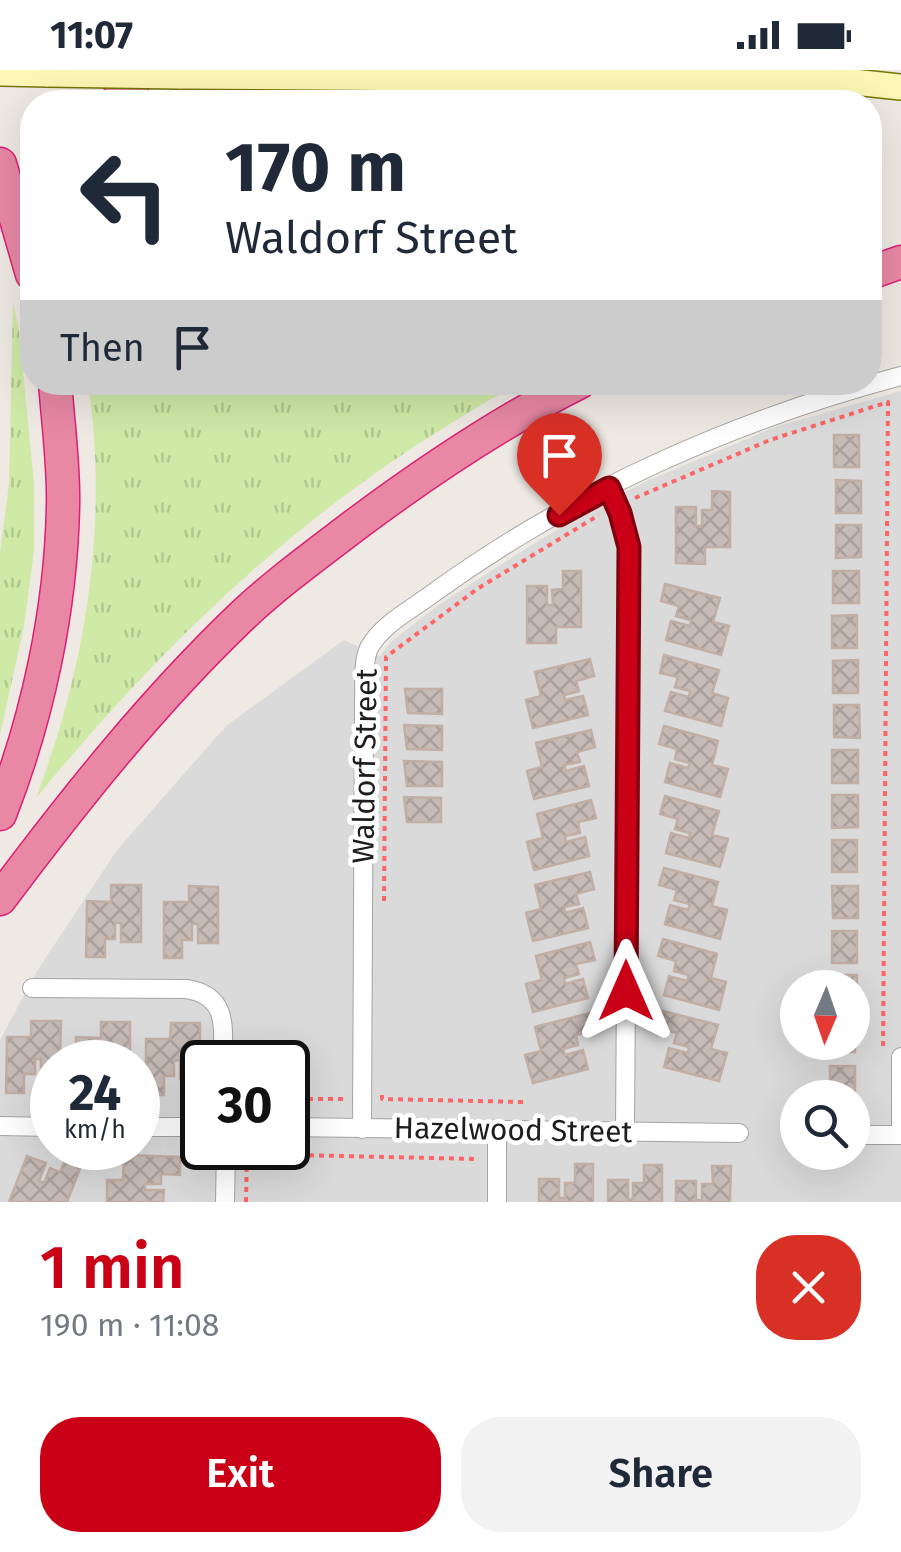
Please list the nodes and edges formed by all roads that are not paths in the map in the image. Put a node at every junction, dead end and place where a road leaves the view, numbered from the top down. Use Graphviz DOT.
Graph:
graph roads {
  1 [pos="110,70"];
  2 [pos="0,73"];
  3 [pos="901,87"];
  4 [pos="127,90"];
  5 [pos="0,164"];
  6 [pos="20,233"];
  7 [pos="56,395"];
  8 [pos="557,395"];
  9 [pos="839,395"];
  10 [pos="609,488"];
  11 [pos="0,814"];
  12 [pos="0,899"];
  13 [pos="32,988"];
  14 [pos="222,1040"];
  15 [pos="901,1057"];
  16 [pos="0,1126"];
  17 [pos="30,1127"];
  18 [pos="310,1128"];
  19 [pos="362,1129"];
  20 [pos="497,1130"];
  21 [pos="625,1131"];
  22 [pos="739,1134"];
  23 [pos="870,1134"];
  24 [pos="901,1135"];
  25 [pos="226,1170"];
  26 [pos="225,1202"];
  27 [pos="496,1202"];
  1 -- 4 [label="highway"];
  2 -- 3 [label="main road, bridge"];
  5 -- 6 [label="highway"];
  7 -- 11 [label="highway"];
  8 -- 12 [label="highway"];
  9 -- 10 [label="street, Waldorf Street"];
  10 -- 19 [label="street, Waldorf Street"];
  10 -- 21 [label="street"];
  13 -- 14 [label="street"];
  15 -- 24 [label="street"];
  16 -- 17 [label="street"];
  18 -- 19 [label="street, Hazelwood Street"];
  19 -- 20 [label="street, Hazelwood Street"];
  20 -- 21 [label="street, Hazelwood Street"];
  20 -- 27 [label="street"];
  21 -- 22 [label="street, Hazelwood Street"];
  23 -- 24 [label="street"];
  25 -- 26 [label="street"];
}
